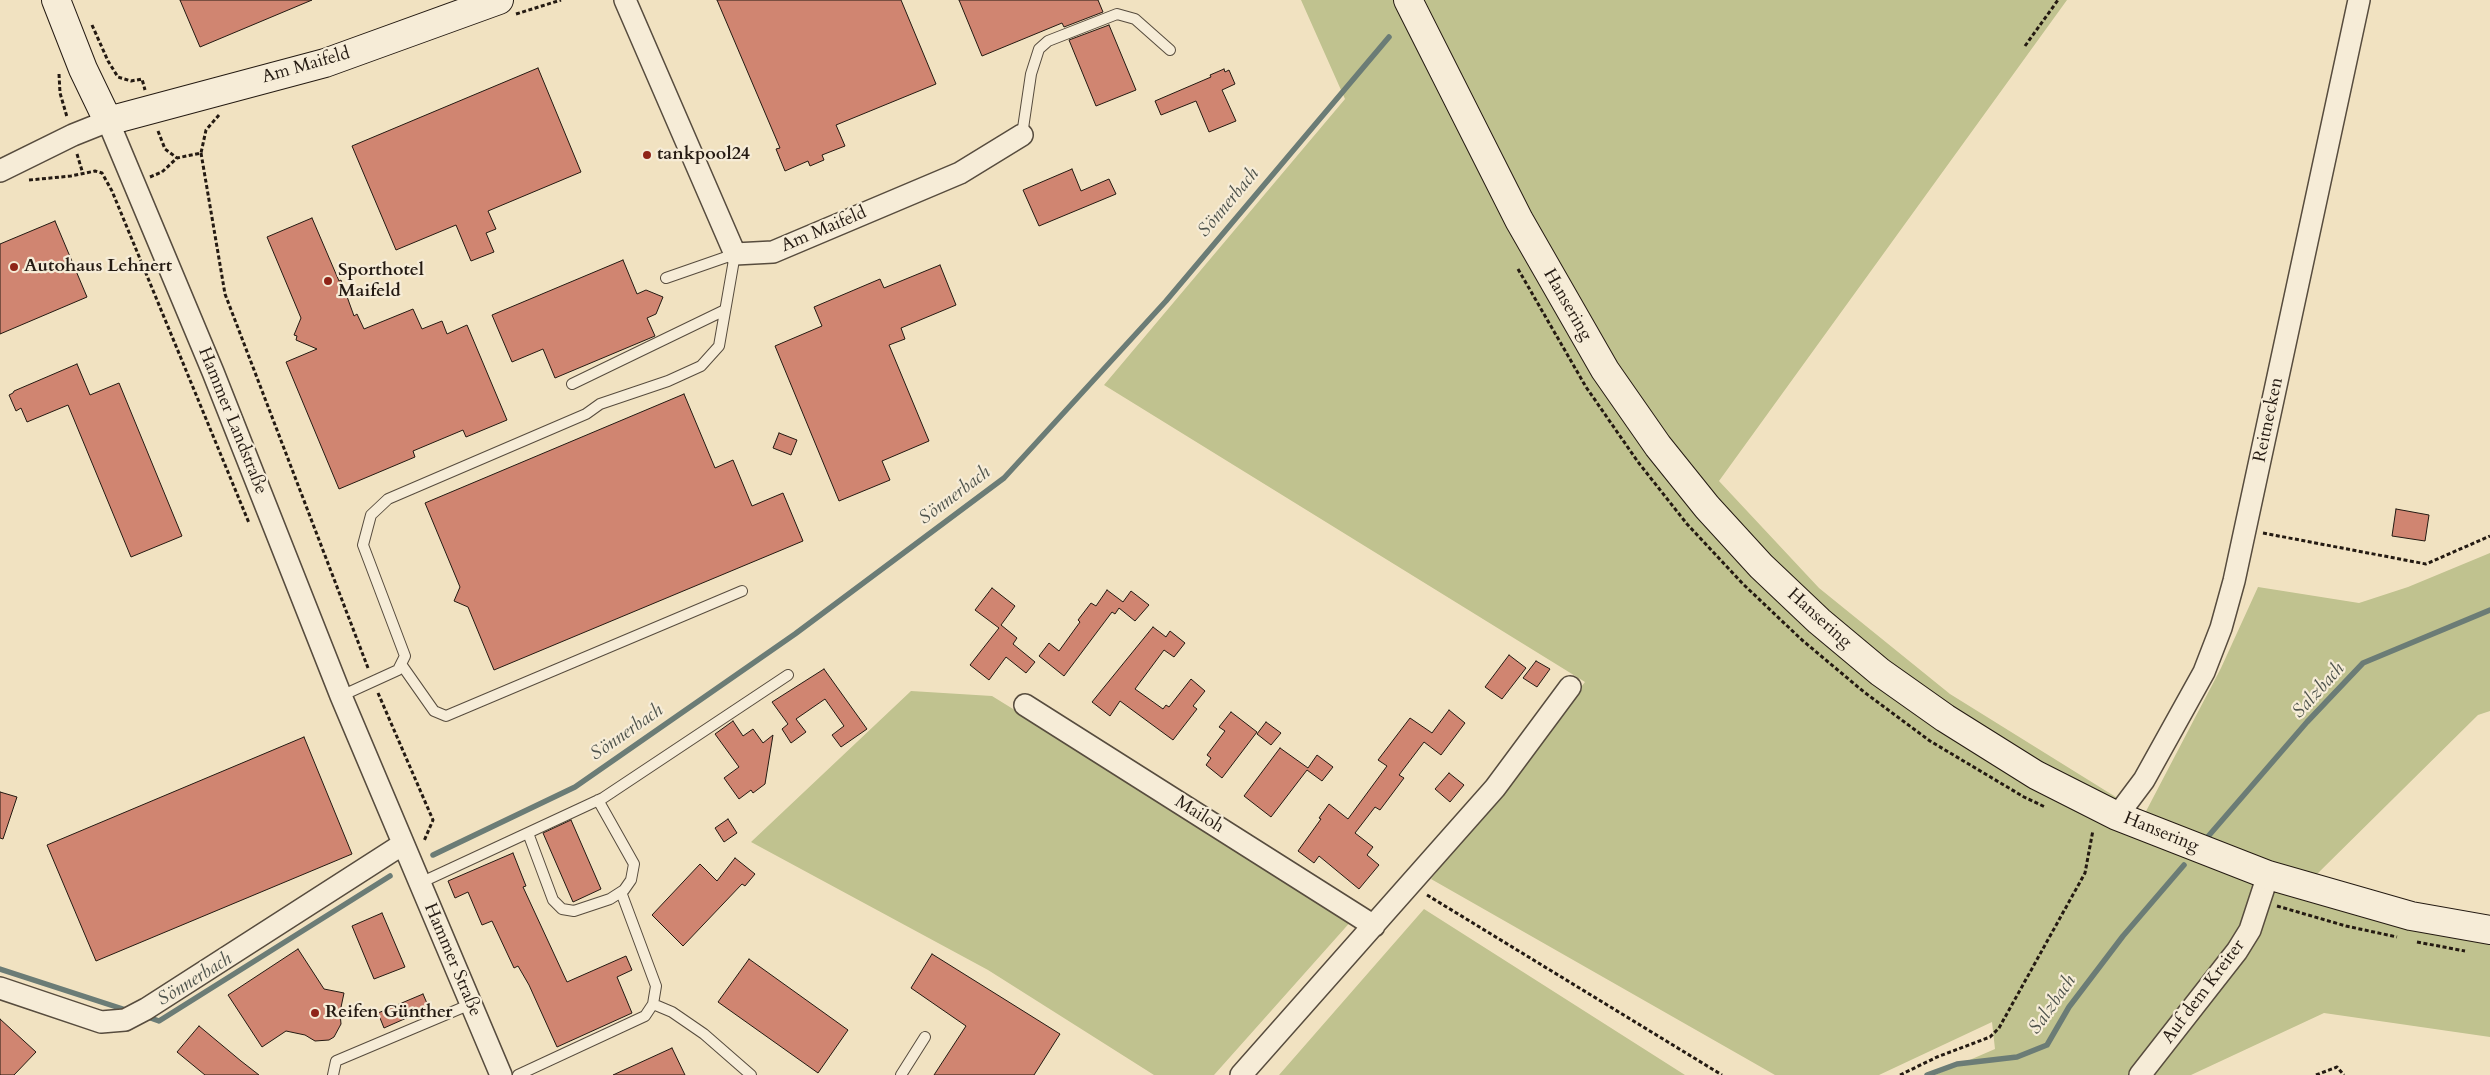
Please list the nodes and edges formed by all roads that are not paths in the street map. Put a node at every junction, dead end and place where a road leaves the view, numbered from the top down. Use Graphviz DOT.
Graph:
graph roads {
  1 [pos="56,0"];
  2 [pos="500,0"];
  3 [pos="625,0"];
  4 [pos="1408,0"];
  5 [pos="2359,0"];
  6 [pos="1170,50"];
  7 [pos="108,121"];
  8 [pos="1022,135"];
  9 [pos="0,171"];
  10 [pos="735,254"];
  11 [pos="666,278"];
  12 [pos="725,310"];
  13 [pos="572,384"];
  14 [pos="742,591"];
  15 [pos="401,664"];
  16 [pos="788,675"];
  17 [pos="1570,687"];
  18 [pos="341,696"];
  19 [pos="1025,705"];
  20 [pos="598,800"];
  21 [pos="2117,816"];
  22 [pos="528,833"];
  23 [pos="403,844"];
  24 [pos="2268,876"];
  25 [pos="425,881"];
  26 [pos="621,892"];
  27 [pos="1374,926"];
  28 [pos="2490,930"];
  29 [pos="0,988"];
  30 [pos="471,1004"];
  31 [pos="653,1004"];
  32 [pos="925,1037"];
  33 [pos="333,1075"];
  34 [pos="501,1075"];
  35 [pos="518,1075"];
  36 [pos="751,1075"];
  37 [pos="901,1075"];
  38 [pos="1241,1075"];
  39 [pos="2140,1075"];
  1 -- 7 [label="street, Hammer Landstraße"];
  2 -- 7 [label="street, Am Maifeld"];
  3 -- 10 [label="street"];
  4 -- 21 [label="street, Hansering"];
  5 -- 21 [label="street, Reitnecken"];
  6 -- 8 [label="lane"];
  7 -- 9 [label="street"];
  7 -- 18 [label="street, Hammer Landstraße"];
  8 -- 10 [label="street, Am Maifeld"];
  10 -- 11 [label="lane"];
  10 -- 12 [label="lane"];
  12 -- 13 [label="lane"];
  12 -- 15 [label="lane"];
  14 -- 15 [label="lane"];
  15 -- 18 [label="lane"];
  16 -- 20 [label="lane"];
  17 -- 27 [label="street"];
  18 -- 23 [label="street, Hammer Landstraße"];
  19 -- 27 [label="street, Mailoh"];
  20 -- 22 [label="lane"];
  20 -- 26 [label="lane"];
  21 -- 24 [label="street, Hansering"];
  22 -- 25 [label="lane"];
  22 -- 26 [label="lane"];
  23 -- 25 [label="street, Hammer Straße"];
  23 -- 29 [label="street"];
  24 -- 28 [label="street, Hansering"];
  24 -- 39 [label="street, Auf dem Kreiter"];
  25 -- 30 [label="street, Hammer Straße"];
  26 -- 31 [label="lane"];
  27 -- 38 [label="street"];
  30 -- 33 [label="lane"];
  30 -- 34 [label="street, Hammer Straße"];
  31 -- 35 [label="lane"];
  31 -- 36 [label="lane"];
  32 -- 37 [label="lane"];
}
